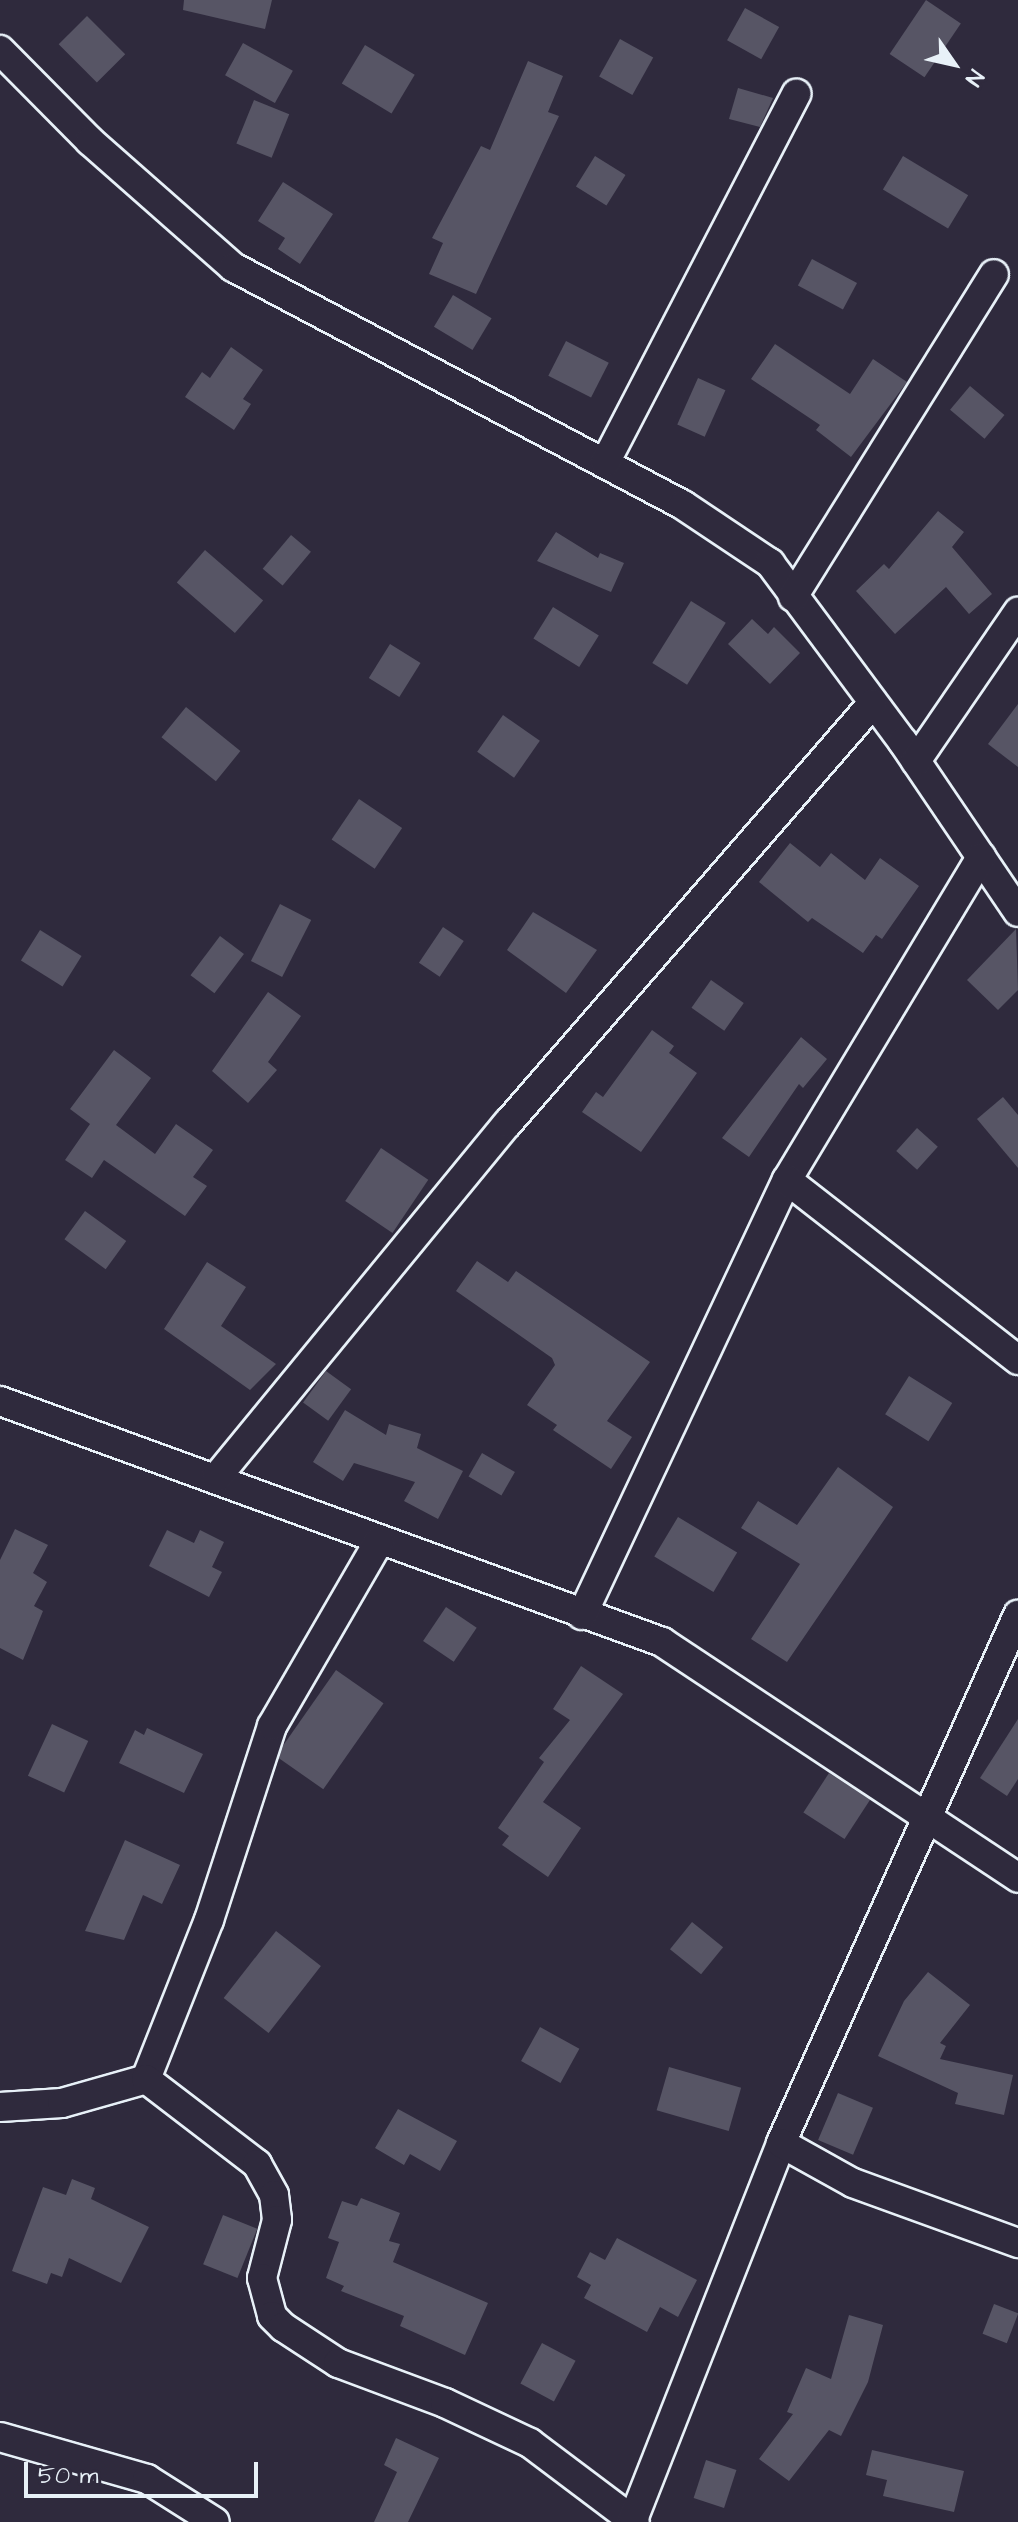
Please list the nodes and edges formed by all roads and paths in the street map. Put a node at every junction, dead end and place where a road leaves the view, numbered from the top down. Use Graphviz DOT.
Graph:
graph roads {
  1 [pos="0,50"];
  2 [pos="796,94"];
  3 [pos="994,274"];
  4 [pos="605,463"];
  5 [pos="793,597"];
  6 [pos="1018,612"];
  7 [pos="873,703"];
  8 [pos="916,761"];
  9 [pos="981,857"];
  10 [pos="1018,912"];
  11 [pos="787,1180"];
  12 [pos="1018,1360"];
  13 [pos="0,1401"];
  14 [pos="216,1478"];
  15 [pos="380,1540"];
  16 [pos="582,1615"];
  17 [pos="1018,1615"];
  18 [pos="929,1819"];
  19 [pos="1018,1878"];
  20 [pos="146,2079"];
  21 [pos="0,2107"];
  22 [pos="781,2143"];
  23 [pos="1018,2243"];
  24 [pos="0,2437"];
  25 [pos="633,2521"];
  26 [pos="215,2522"];
  1 -- 4 [label="street"];
  2 -- 4 [label="street"];
  3 -- 5 [label="street"];
  4 -- 5 [label="street"];
  5 -- 7 [label="street"];
  6 -- 8 [label="street"];
  7 -- 8 [label="street"];
  7 -- 14 [label="street"];
  8 -- 9 [label="street"];
  9 -- 10 [label="street"];
  9 -- 11 [label="street"];
  11 -- 12 [label="street"];
  11 -- 16 [label="street"];
  13 -- 14 [label="street"];
  14 -- 15 [label="street"];
  15 -- 16 [label="street"];
  15 -- 20 [label="street"];
  16 -- 18 [label="street"];
  17 -- 18 [label="street"];
  18 -- 19 [label="street"];
  18 -- 22 [label="street"];
  20 -- 21 [label="street"];
  20 -- 25 [label="street"];
  22 -- 23 [label="street"];
  22 -- 25 [label="street"];
  24 -- 26 [label="street"];
}
